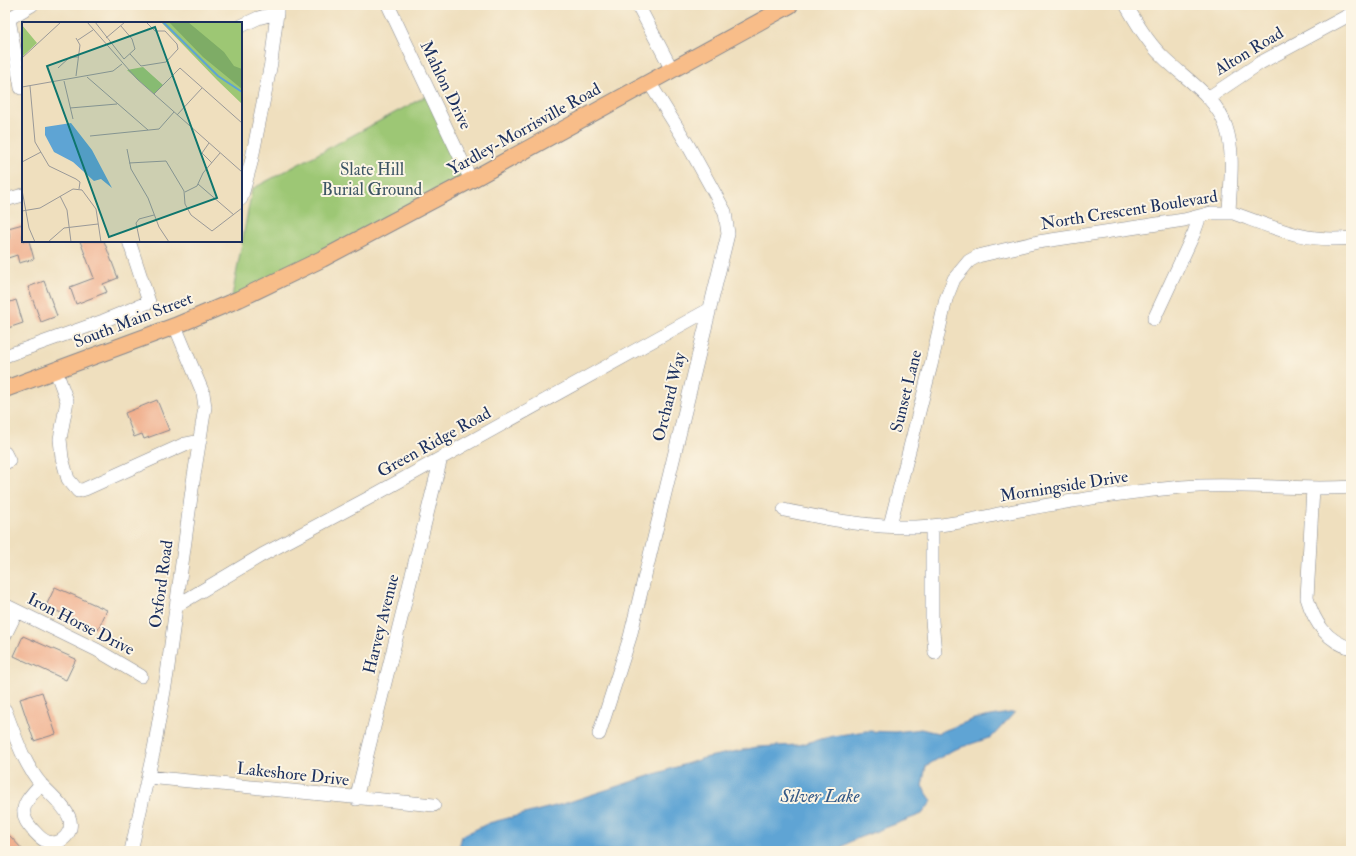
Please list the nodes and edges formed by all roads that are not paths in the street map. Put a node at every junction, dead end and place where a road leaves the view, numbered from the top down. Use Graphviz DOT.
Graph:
graph roads {
  1 [pos="32,5"];
  2 [pos="388,5"];
  3 [pos="638,5"];
  4 [pos="790,5"];
  5 [pos="1126,5"];
  6 [pos="277,9"];
  7 [pos="1351,14"];
  8 [pos="7,20"];
  9 [pos="242,26"];
  10 [pos="672,70"];
  11 [pos="649,82"];
  12 [pos="21,88"];
  13 [pos="1208,98"];
  14 [pos="471,180"];
  15 [pos="22,195"];
  16 [pos="242,195"];
  17 [pos="5,200"];
  18 [pos="1229,212"];
  19 [pos="1200,216"];
  20 [pos="1351,238"];
  21 [pos="129,242"];
  22 [pos="962,268"];
  23 [pos="273,282"];
  24 [pos="710,309"];
  25 [pos="1154,319"];
  26 [pos="175,326"];
  27 [pos="5,356"];
  28 [pos="56,371"];
  29 [pos="5,389"];
  30 [pos="200,441"];
  31 [pos="5,453"];
  32 [pos="441,458"];
  33 [pos="5,463"];
  34 [pos="1351,487"];
  35 [pos="1313,488"];
  36 [pos="784,510"];
  37 [pos="890,525"];
  38 [pos="932,526"];
  39 [pos="176,606"];
  40 [pos="11,608"];
  41 [pos="5,635"];
  42 [pos="1351,648"];
  43 [pos="935,653"];
  44 [pos="141,676"];
  45 [pos="5,710"];
  46 [pos="599,734"];
  47 [pos="148,777"];
  48 [pos="41,784"];
  49 [pos="356,799"];
  50 [pos="434,805"];
  51 [pos="131,851"];
  1 -- 8 [label="street"];
  2 -- 14 [label="street, Mahlon Drive"];
  3 -- 10 [label="street"];
  4 -- 10 [label="main road, Yardley-Morrisville Road"];
  5 -- 13 [label="street"];
  6 -- 9 [label="street"];
  6 -- 16 [label="street"];
  7 -- 13 [label="street, Alton Road"];
  8 -- 12 [label="street"];
  10 -- 11 [label="main road, Yardley-Morrisville Road"];
  11 -- 14 [label="main road, Yardley-Morrisville Road"];
  11 -- 24 [label="street, Orchard Way"];
  13 -- 18 [label="street"];
  14 -- 23 [label="main road, Yardley-Morrisville Road"];
  15 -- 17 [label="street"];
  18 -- 19 [label="street, North Crescent Boulevard"];
  18 -- 20 [label="street, North Crescent Boulevard"];
  19 -- 22 [label="street, North Crescent Boulevard"];
  19 -- 25 [label="street"];
  21 -- 27 [label="street"];
  22 -- 37 [label="street, Sunset Lane"];
  23 -- 26 [label="main road, South Main Street"];
  24 -- 32 [label="street, Green Ridge Road"];
  24 -- 46 [label="street, Orchard Way"];
  26 -- 28 [label="main road, South Main Street"];
  26 -- 30 [label="street, Oxford Road"];
  28 -- 29 [label="main road, South Main Street"];
  28 -- 30 [label="street"];
  30 -- 39 [label="street, Oxford Road"];
  31 -- 33 [label="street"];
  32 -- 39 [label="street, Green Ridge Road"];
  32 -- 49 [label="street, Harvey Avenue"];
  34 -- 35 [label="street, Morningside Drive"];
  35 -- 38 [label="street, Morningside Drive"];
  35 -- 42 [label="street"];
  36 -- 37 [label="street, Morningside Drive"];
  37 -- 38 [label="street, Morningside Drive"];
  38 -- 43 [label="street"];
  39 -- 47 [label="street, Oxford Road"];
  40 -- 41 [label="street"];
  40 -- 44 [label="street, Iron Horse Drive"];
  45 -- 48 [label="street"];
  47 -- 49 [label="street, Lakeshore Drive"];
  47 -- 51 [label="street, Oxford Road"];
  49 -- 50 [label="street, Lakeshore Drive"];
}
